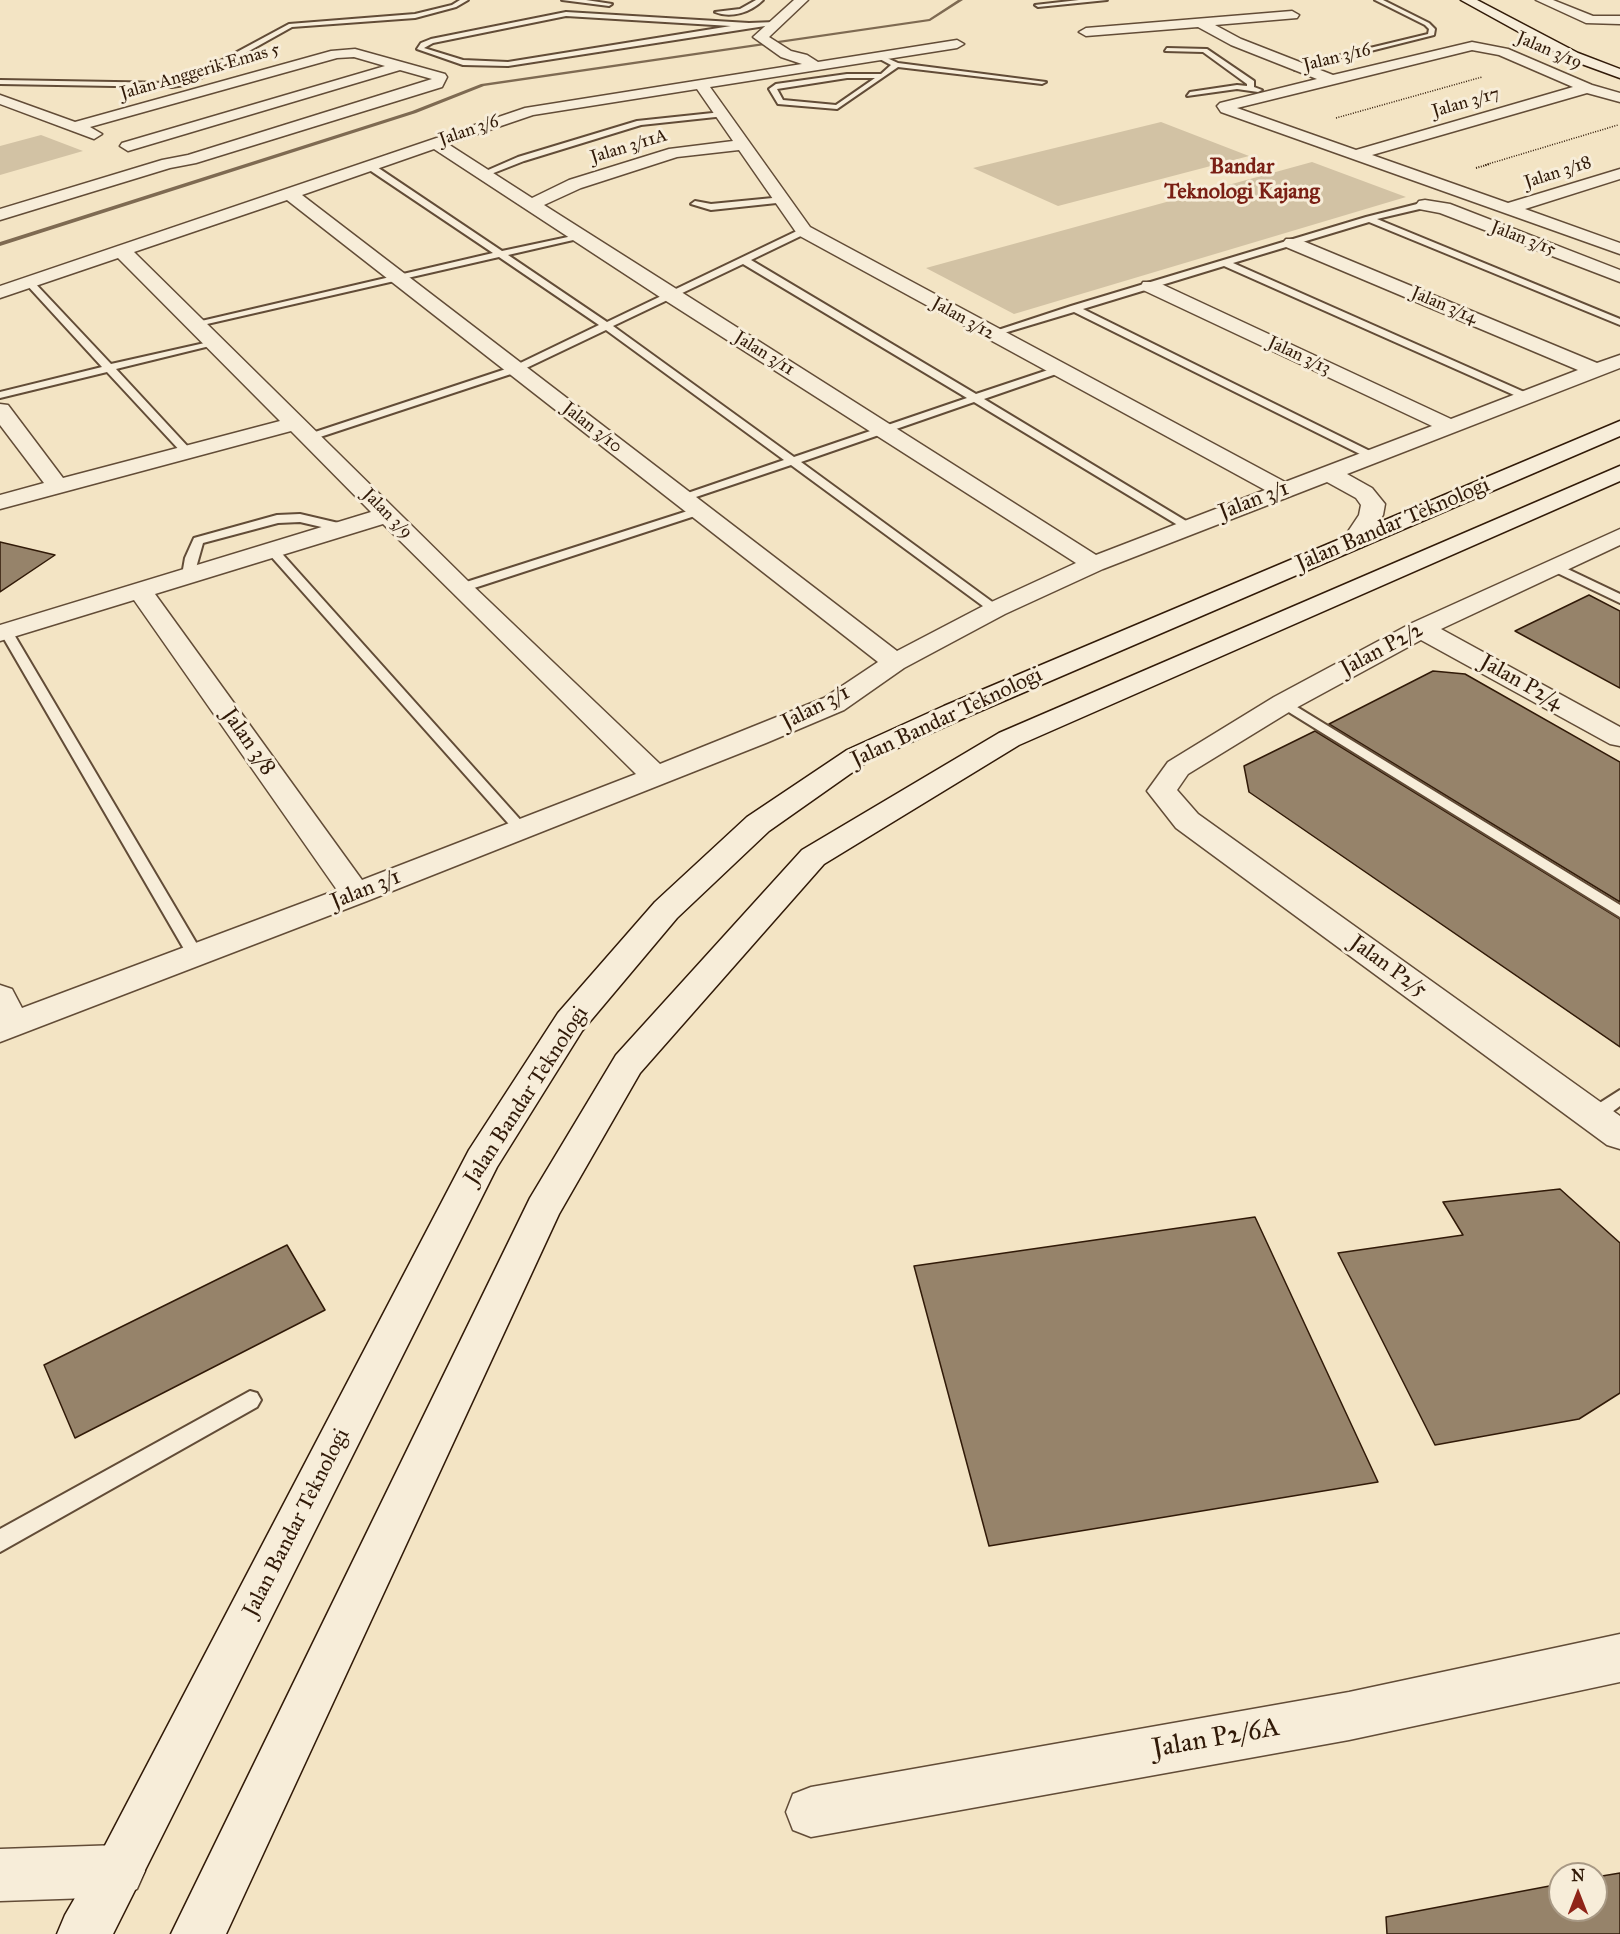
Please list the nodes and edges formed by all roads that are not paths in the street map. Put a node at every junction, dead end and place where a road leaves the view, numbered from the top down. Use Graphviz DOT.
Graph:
graph roads {
  1 [pos="465,0"];
  2 [pos="565,0"];
  3 [pos="760,0"];
  4 [pos="802,0"];
  5 [pos="1104,0"];
  6 [pos="1378,0"];
  7 [pos="1467,0"];
  8 [pos="1494,0"];
  9 [pos="1542,0"];
  10 [pos="623,5"];
  11 [pos="1038,5"];
  12 [pos="714,12"];
  13 [pos="1292,15"];
  14 [pos="1620,20"];
  15 [pos="1201,23"];
  16 [pos="749,25"];
  17 [pos="771,32"];
  18 [pos="1086,32"];
  19 [pos="1571,39"];
  20 [pos="957,44"];
  21 [pos="1462,48"];
  22 [pos="1167,50"];
  23 [pos="878,56"];
  24 [pos="807,58"];
  25 [pos="896,65"];
  26 [pos="399,66"];
  27 [pos="1298,68"];
  28 [pos="1620,74"];
  29 [pos="883,76"];
  30 [pos="1332,80"];
  31 [pos="0,82"];
  32 [pos="1042,82"];
  33 [pos="700,83"];
  34 [pos="1251,87"];
  35 [pos="1587,88"];
  36 [pos="1190,94"];
  37 [pos="1270,94"];
  38 [pos="1620,98"];
  39 [pos="0,99"];
  40 [pos="722,114"];
  41 [pos="74,127"];
  42 [pos="117,142"];
  43 [pos="436,143"];
  44 [pos="744,144"];
  45 [pos="1356,155"];
  46 [pos="168,163"];
  47 [pos="368,165"];
  48 [pos="483,174"];
  49 [pos="1620,174"];
  50 [pos="289,193"];
  51 [pos="783,200"];
  52 [pos="695,204"];
  53 [pos="531,205"];
  54 [pos="1425,206"];
  55 [pos="1508,209"];
  56 [pos="3,212"];
  57 [pos="1369,219"];
  58 [pos="804,231"];
  59 [pos="579,236"];
  60 [pos="1292,243"];
  61 [pos="1620,249"];
  62 [pos="122,250"];
  63 [pos="502,254"];
  64 [pos="744,260"];
  65 [pos="1225,263"];
  66 [pos="1620,276"];
  67 [pos="400,277"];
  68 [pos="29,282"];
  69 [pos="1149,286"];
  70 [pos="0,292"];
  71 [pos="670,295"];
  72 [pos="1074,308"];
  73 [pos="1620,322"];
  74 [pos="197,325"];
  75 [pos="607,326"];
  76 [pos="991,334"];
  77 [pos="214,342"];
  78 [pos="1608,365"];
  79 [pos="109,368"];
  80 [pos="516,369"];
  81 [pos="1058,370"];
  82 [pos="0,395"];
  83 [pos="1527,397"];
  84 [pos="974,399"];
  85 [pos="0,410"];
  86 [pos="1449,426"];
  87 [pos="1620,428"];
  88 [pos="303,430"];
  89 [pos="884,430"];
  90 [pos="187,453"];
  91 [pos="1372,456"];
  92 [pos="794,460"];
  93 [pos="1327,473"];
  94 [pos="1620,473"];
  95 [pos="58,487"];
  96 [pos="1281,490"];
  97 [pos="0,502"];
  98 [pos="692,505"];
  99 [pos="387,515"];
  100 [pos="1190,527"];
  101 [pos="343,528"];
  102 [pos="1620,537"];
  103 [pos="1353,542"];
  104 [pos="272,550"];
  105 [pos="1094,564"];
  106 [pos="1555,567"];
  107 [pos="1288,569"];
  108 [pos="188,575"];
  109 [pos="461,588"];
  110 [pos="139,590"];
  111 [pos="1347,591"];
  112 [pos="1620,599"];
  113 [pos="996,609"];
  114 [pos="1421,629"];
  115 [pos="3,632"];
  116 [pos="895,662"];
  117 [pos="1284,703"];
  118 [pos="1620,738"];
  119 [pos="654,775"];
  120 [pos="1162,791"];
  121 [pos="520,828"];
  122 [pos="356,894"];
  123 [pos="1620,912"];
  124 [pos="196,956"];
  125 [pos="4,1018"];
  126 [pos="1620,1096"];
  127 [pos="1593,1116"];
  128 [pos="1620,1135"];
  129 [pos="250,1400"];
  130 [pos="0,1541"];
  131 [pos="1620,1659"];
  132 [pos="811,1812"];
  133 [pos="119,1871"];
  134 [pos="0,1875"];
  135 [pos="84,1934"];
  136 [pos="198,1934"];
  1 -- 31 [label="lane"];
  2 -- 10 [label="lane"];
  3 -- 12 [label="lane"];
  4 -- 17 [label="street"];
  5 -- 11 [label="lane"];
  6 -- 27 [label="lane"];
  7 -- 28 [label="street"];
  8 -- 19 [label="street"];
  9 -- 14 [label="street"];
  13 -- 15 [label="street"];
  15 -- 18 [label="street"];
  15 -- 27 [label="street"];
  16 -- 16 [label="lane"];
  16 -- 17 [label="lane"];
  17 -- 24 [label="street"];
  17 -- 24 [label="street"];
  20 -- 23 [label="street, Jalan 3/6"];
  21 -- 30 [label="street, Jalan 3/16"];
  21 -- 35 [label="street, Jalan 3/19"];
  22 -- 34 [label="lane"];
  23 -- 24 [label="street, Jalan 3/6"];
  23 -- 25 [label="lane"];
  24 -- 33 [label="street, Jalan 3/6"];
  25 -- 29 [label="lane"];
  25 -- 32 [label="lane"];
  26 -- 41 [label="street, Jalan Anggerik Emas 5"];
  26 -- 42 [label="street"];
  26 -- 46 [label="street, Jalan Anggerik Emas 5"];
  27 -- 30 [label="street"];
  29 -- 29 [label="lane"];
  30 -- 37 [label="street, Jalan 3/16"];
  33 -- 40 [label="street, Jalan 3/12"];
  33 -- 43 [label="street, Jalan 3/6"];
  34 -- 36 [label="lane"];
  34 -- 37 [label="lane"];
  35 -- 38 [label="street, Jalan 3/19"];
  35 -- 45 [label="street, Jalan 3/17"];
  37 -- 45 [label="street, Jalan 3/16"];
  39 -- 41 [label="street"];
  40 -- 44 [label="street, Jalan 3/12"];
  40 -- 48 [label="lane"];
  41 -- 42 [label="street"];
  42 -- 46 [label="street"];
  43 -- 47 [label="street, Jalan 3/6"];
  43 -- 48 [label="street, Jalan 3/11"];
  44 -- 51 [label="street, Jalan 3/12"];
  44 -- 53 [label="street, Jalan 3/11A"];
  45 -- 55 [label="street"];
  46 -- 56 [label="street"];
  47 -- 50 [label="street, Jalan 3/6"];
  47 -- 63 [label="lane"];
  48 -- 53 [label="street, Jalan 3/11"];
  49 -- 55 [label="street, Jalan 3/18"];
  50 -- 62 [label="street, Jalan 3/6"];
  50 -- 67 [label="street, Jalan 3/10"];
  51 -- 52 [label="lane"];
  51 -- 58 [label="street, Jalan 3/12"];
  53 -- 59 [label="street, Jalan 3/11"];
  54 -- 57 [label="lane"];
  54 -- 66 [label="street, Jalan 3/15"];
  55 -- 61 [label="street"];
  57 -- 60 [label="lane"];
  57 -- 73 [label="lane"];
  58 -- 64 [label="lane"];
  58 -- 76 [label="street, Jalan 3/12"];
  59 -- 63 [label="lane"];
  59 -- 71 [label="street, Jalan 3/11"];
  60 -- 65 [label="lane"];
  60 -- 78 [label="street, Jalan 3/14"];
  62 -- 68 [label="street, Jalan 3/6"];
  62 -- 74 [label="street, Jalan 3/9"];
  63 -- 67 [label="lane"];
  63 -- 75 [label="lane"];
  64 -- 71 [label="lane"];
  64 -- 84 [label="lane"];
  65 -- 69 [label="lane"];
  65 -- 83 [label="lane"];
  67 -- 74 [label="lane"];
  67 -- 80 [label="street, Jalan 3/10"];
  68 -- 70 [label="street, Jalan 3/6"];
  68 -- 79 [label="lane"];
  69 -- 72 [label="lane"];
  69 -- 86 [label="street, Jalan 3/13"];
  71 -- 75 [label="lane"];
  71 -- 89 [label="street, Jalan 3/11"];
  72 -- 76 [label="lane"];
  72 -- 91 [label="lane"];
  74 -- 77 [label="street, Jalan 3/9"];
  75 -- 80 [label="lane"];
  75 -- 92 [label="lane"];
  76 -- 81 [label="street, Jalan 3/12"];
  77 -- 79 [label="lane"];
  77 -- 88 [label="street, Jalan 3/9"];
  78 -- 83 [label="street, Jalan 3/1"];
  79 -- 82 [label="lane"];
  79 -- 90 [label="lane"];
  80 -- 88 [label="lane"];
  80 -- 98 [label="street, Jalan 3/10"];
  81 -- 84 [label="lane"];
  81 -- 96 [label="street, Jalan 3/12"];
  83 -- 86 [label="street, Jalan 3/1"];
  84 -- 89 [label="lane"];
  84 -- 100 [label="lane"];
  85 -- 95 [label="street"];
  86 -- 91 [label="street, Jalan 3/1"];
  87 -- 103 [label="street, Jalan Bandar Teknologi"];
  88 -- 90 [label="street"];
  88 -- 99 [label="street, Jalan 3/9"];
  89 -- 92 [label="lane"];
  89 -- 105 [label="street, Jalan 3/11"];
  90 -- 95 [label="street"];
  91 -- 93 [label="street, Jalan 3/1"];
  92 -- 98 [label="lane"];
  92 -- 113 [label="lane"];
  93 -- 96 [label="street, Jalan 3/1"];
  93 -- 103 [label="street"];
  94 -- 111 [label="street, Jalan Bandar Teknologi"];
  95 -- 97 [label="street"];
  96 -- 100 [label="street, Jalan 3/1"];
  98 -- 109 [label="lane"];
  98 -- 116 [label="street, Jalan 3/10"];
  99 -- 101 [label="street"];
  99 -- 109 [label="street, Jalan 3/9"];
  100 -- 105 [label="street, Jalan 3/1"];
  101 -- 104 [label="street"];
  101 -- 108 [label="lane"];
  102 -- 106 [label="street, Jalan P2/2"];
  103 -- 107 [label="street, Jalan Bandar Teknologi"];
  104 -- 108 [label="street"];
  104 -- 121 [label="lane"];
  105 -- 113 [label="street, Jalan 3/1"];
  106 -- 112 [label="lane"];
  106 -- 114 [label="street, Jalan P2/2"];
  107 -- 111 [label="street"];
  107 -- 133 [label="street, Jalan Bandar Teknologi"];
  108 -- 110 [label="street"];
  109 -- 119 [label="street, Jalan 3/9"];
  110 -- 115 [label="street"];
  110 -- 122 [label="street, Jalan 3/8"];
  111 -- 136 [label="street, Jalan Bandar Teknologi"];
  113 -- 116 [label="street, Jalan 3/1"];
  114 -- 117 [label="street, Jalan P2/2"];
  114 -- 118 [label="street, Jalan P2/4"];
  115 -- 124 [label="lane"];
  116 -- 119 [label="street, Jalan 3/1"];
  117 -- 120 [label="street, Jalan P2/2"];
  117 -- 123 [label="lane"];
  119 -- 121 [label="street, Jalan 3/1"];
  120 -- 127 [label="street, Jalan P2/5"];
  121 -- 122 [label="street, Jalan 3/1"];
  122 -- 124 [label="street, Jalan 3/1"];
  124 -- 125 [label="street, Jalan 3/1"];
  126 -- 127 [label="lane"];
  127 -- 128 [label="street, Jalan P2/5"];
  129 -- 130 [label="lane"];
  131 -- 132 [label="street, Jalan P2/6A"];
  133 -- 134 [label="street"];
  133 -- 135 [label="street, Jalan Bandar Teknologi"];
}
